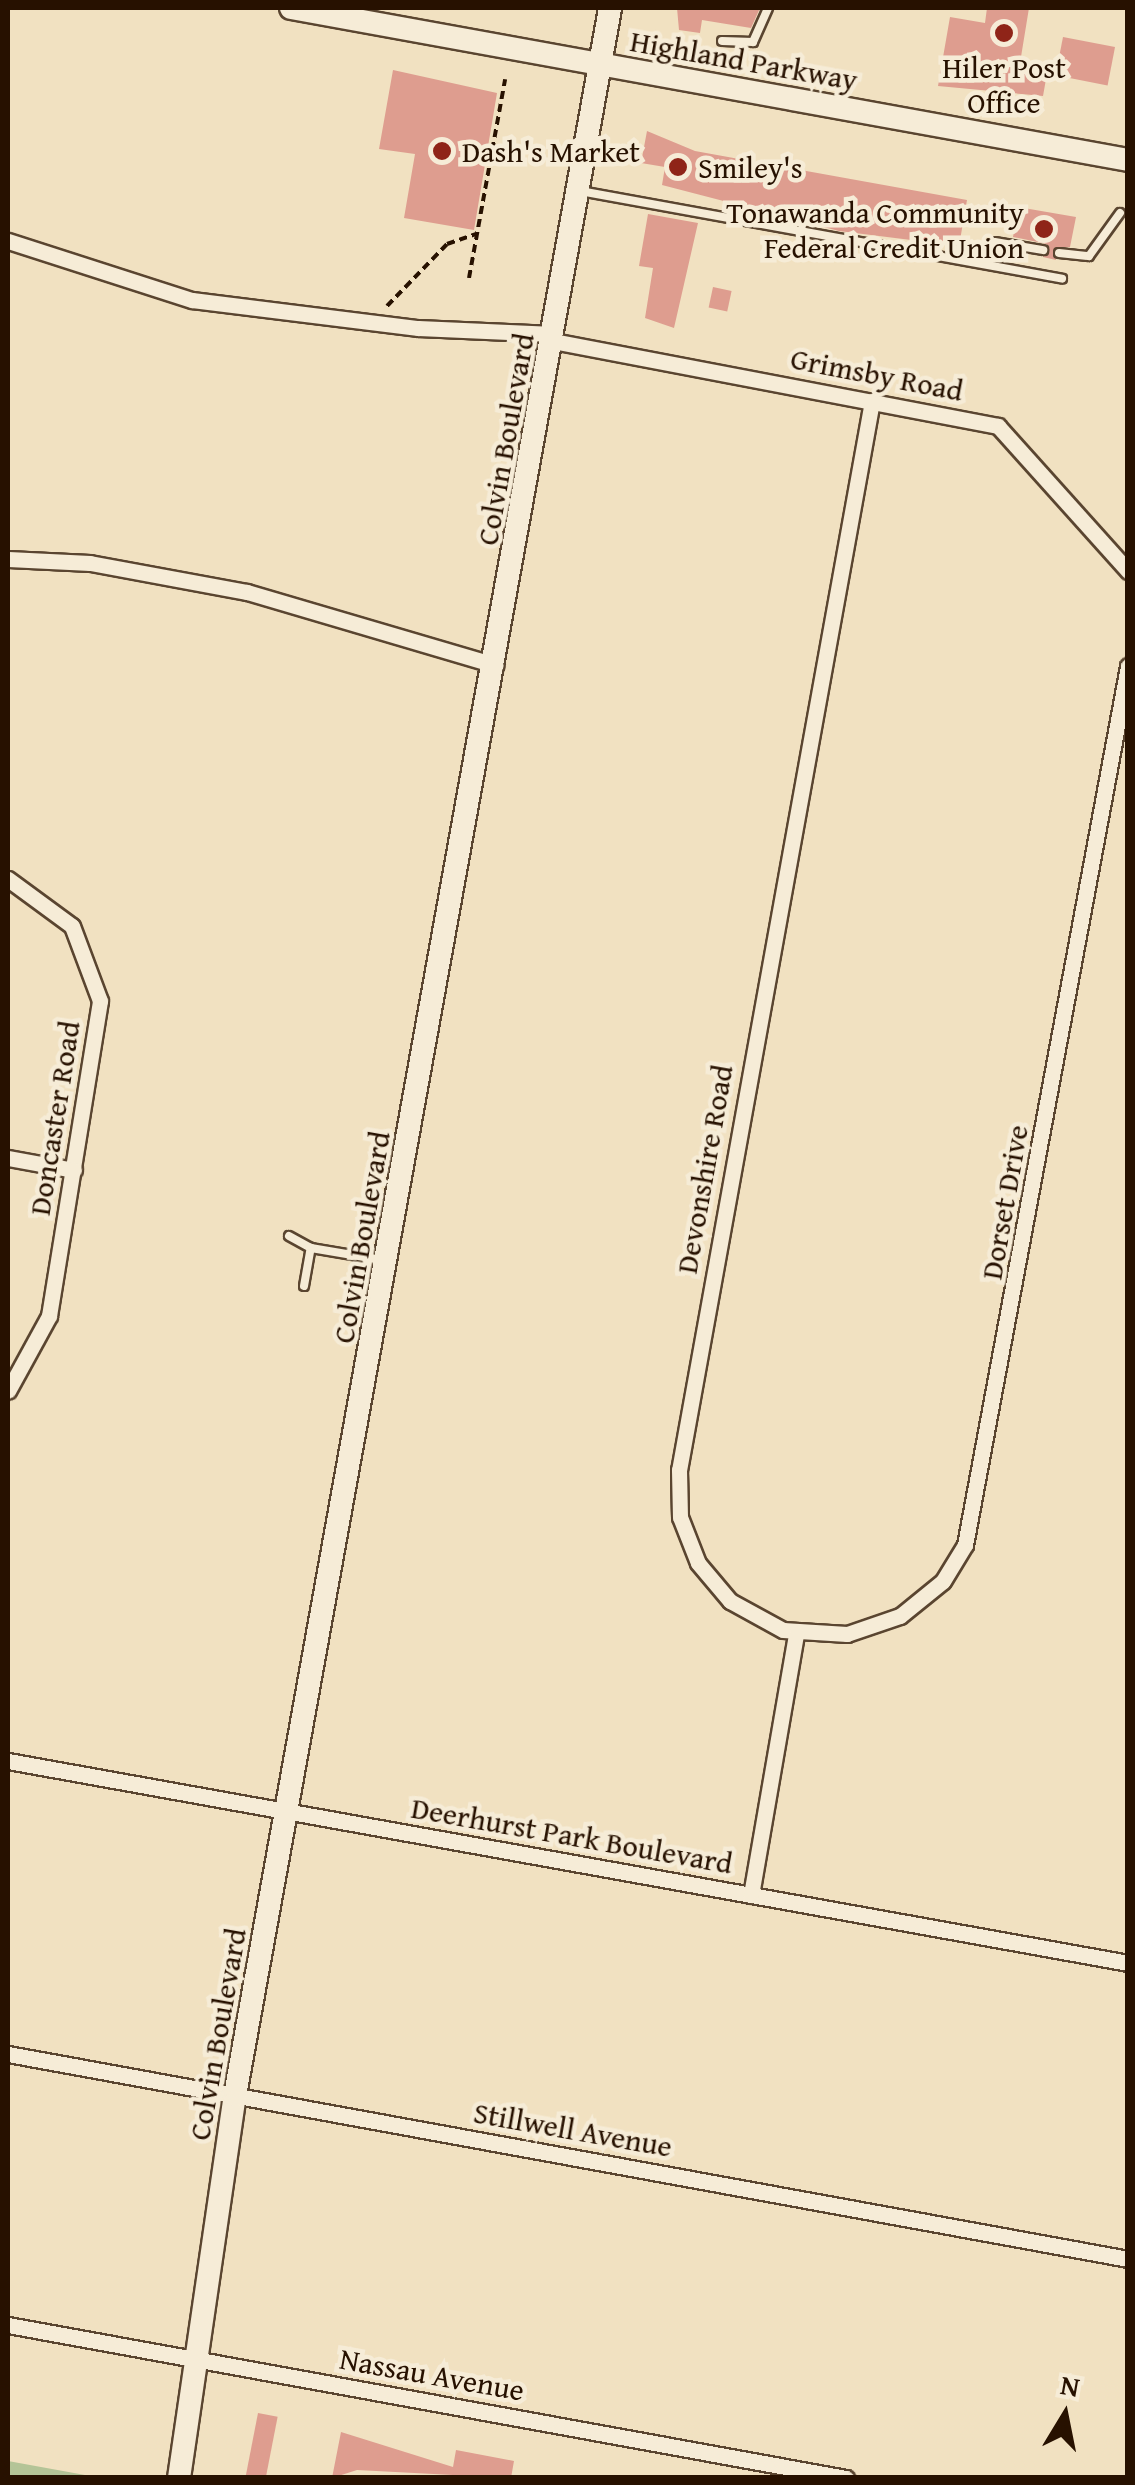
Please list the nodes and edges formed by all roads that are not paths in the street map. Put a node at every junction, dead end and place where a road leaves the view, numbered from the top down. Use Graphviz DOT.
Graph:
graph roads {
  1 [pos="291,8"];
  2 [pos="610,8"];
  3 [pos="768,8"];
  4 [pos="722,40"];
  5 [pos="602,65"];
  6 [pos="1128,160"];
  7 [pos="580,191"];
  8 [pos="1120,213"];
  9 [pos="8,241"];
  10 [pos="995,242"];
  11 [pos="1043,250"];
  12 [pos="1059,253"];
  13 [pos="1062,279"];
  14 [pos="553,337"];
  15 [pos="872,401"];
  16 [pos="8,559"];
  17 [pos="1128,571"];
  18 [pos="495,666"];
  19 [pos="1128,666"];
  20 [pos="8,879"];
  21 [pos="8,1158"];
  22 [pos="74,1170"];
  23 [pos="289,1236"];
  24 [pos="311,1248"];
  25 [pos="388,1261"];
  26 [pos="304,1286"];
  27 [pos="8,1392"];
  28 [pos="796,1634"];
  29 [pos="8,1761"];
  30 [pos="288,1812"];
  31 [pos="751,1895"];
  32 [pos="1128,1963"];
  33 [pos="8,2054"];
  34 [pos="235,2096"];
  35 [pos="1128,2259"];
  36 [pos="8,2324"];
  37 [pos="196,2358"];
  38 [pos="179,2478"];
  39 [pos="846,2478"];
  1 -- 5 [label="street, Highland Parkway"];
  2 -- 5 [label="street, Colvin Boulevard"];
  3 -- 4 [label="lane"];
  5 -- 6 [label="street, Highland Parkway"];
  5 -- 7 [label="street, Colvin Boulevard"];
  7 -- 13 [label="lane"];
  7 -- 14 [label="street, Colvin Boulevard"];
  8 -- 12 [label="lane"];
  9 -- 14 [label="street, Grimsby Road"];
  10 -- 11 [label="lane"];
  14 -- 15 [label="street, Grimsby Road"];
  14 -- 18 [label="street, Colvin Boulevard"];
  15 -- 17 [label="street, Grimsby Road"];
  15 -- 28 [label="street, Devonshire Road"];
  16 -- 18 [label="street"];
  18 -- 25 [label="street, Colvin Boulevard"];
  19 -- 28 [label="street, Dorset Drive"];
  20 -- 22 [label="street, Doncaster Road"];
  21 -- 22 [label="street"];
  22 -- 27 [label="street, Doncaster Road"];
  23 -- 24 [label="lane"];
  24 -- 25 [label="lane"];
  24 -- 26 [label="lane"];
  25 -- 30 [label="street, Colvin Boulevard"];
  28 -- 31 [label="street"];
  29 -- 30 [label="street, Deerhurst Park Boulevard"];
  30 -- 31 [label="street, Deerhurst Park Boulevard"];
  30 -- 34 [label="street, Colvin Boulevard"];
  31 -- 32 [label="street, Deerhurst Park Boulevard"];
  33 -- 34 [label="street, Stillwell Avenue"];
  34 -- 35 [label="street, Stillwell Avenue"];
  34 -- 37 [label="street, Colvin Boulevard"];
  36 -- 37 [label="street, Nassau Avenue"];
  37 -- 38 [label="street, Colvin Boulevard"];
  37 -- 39 [label="street, Nassau Avenue"];
}
